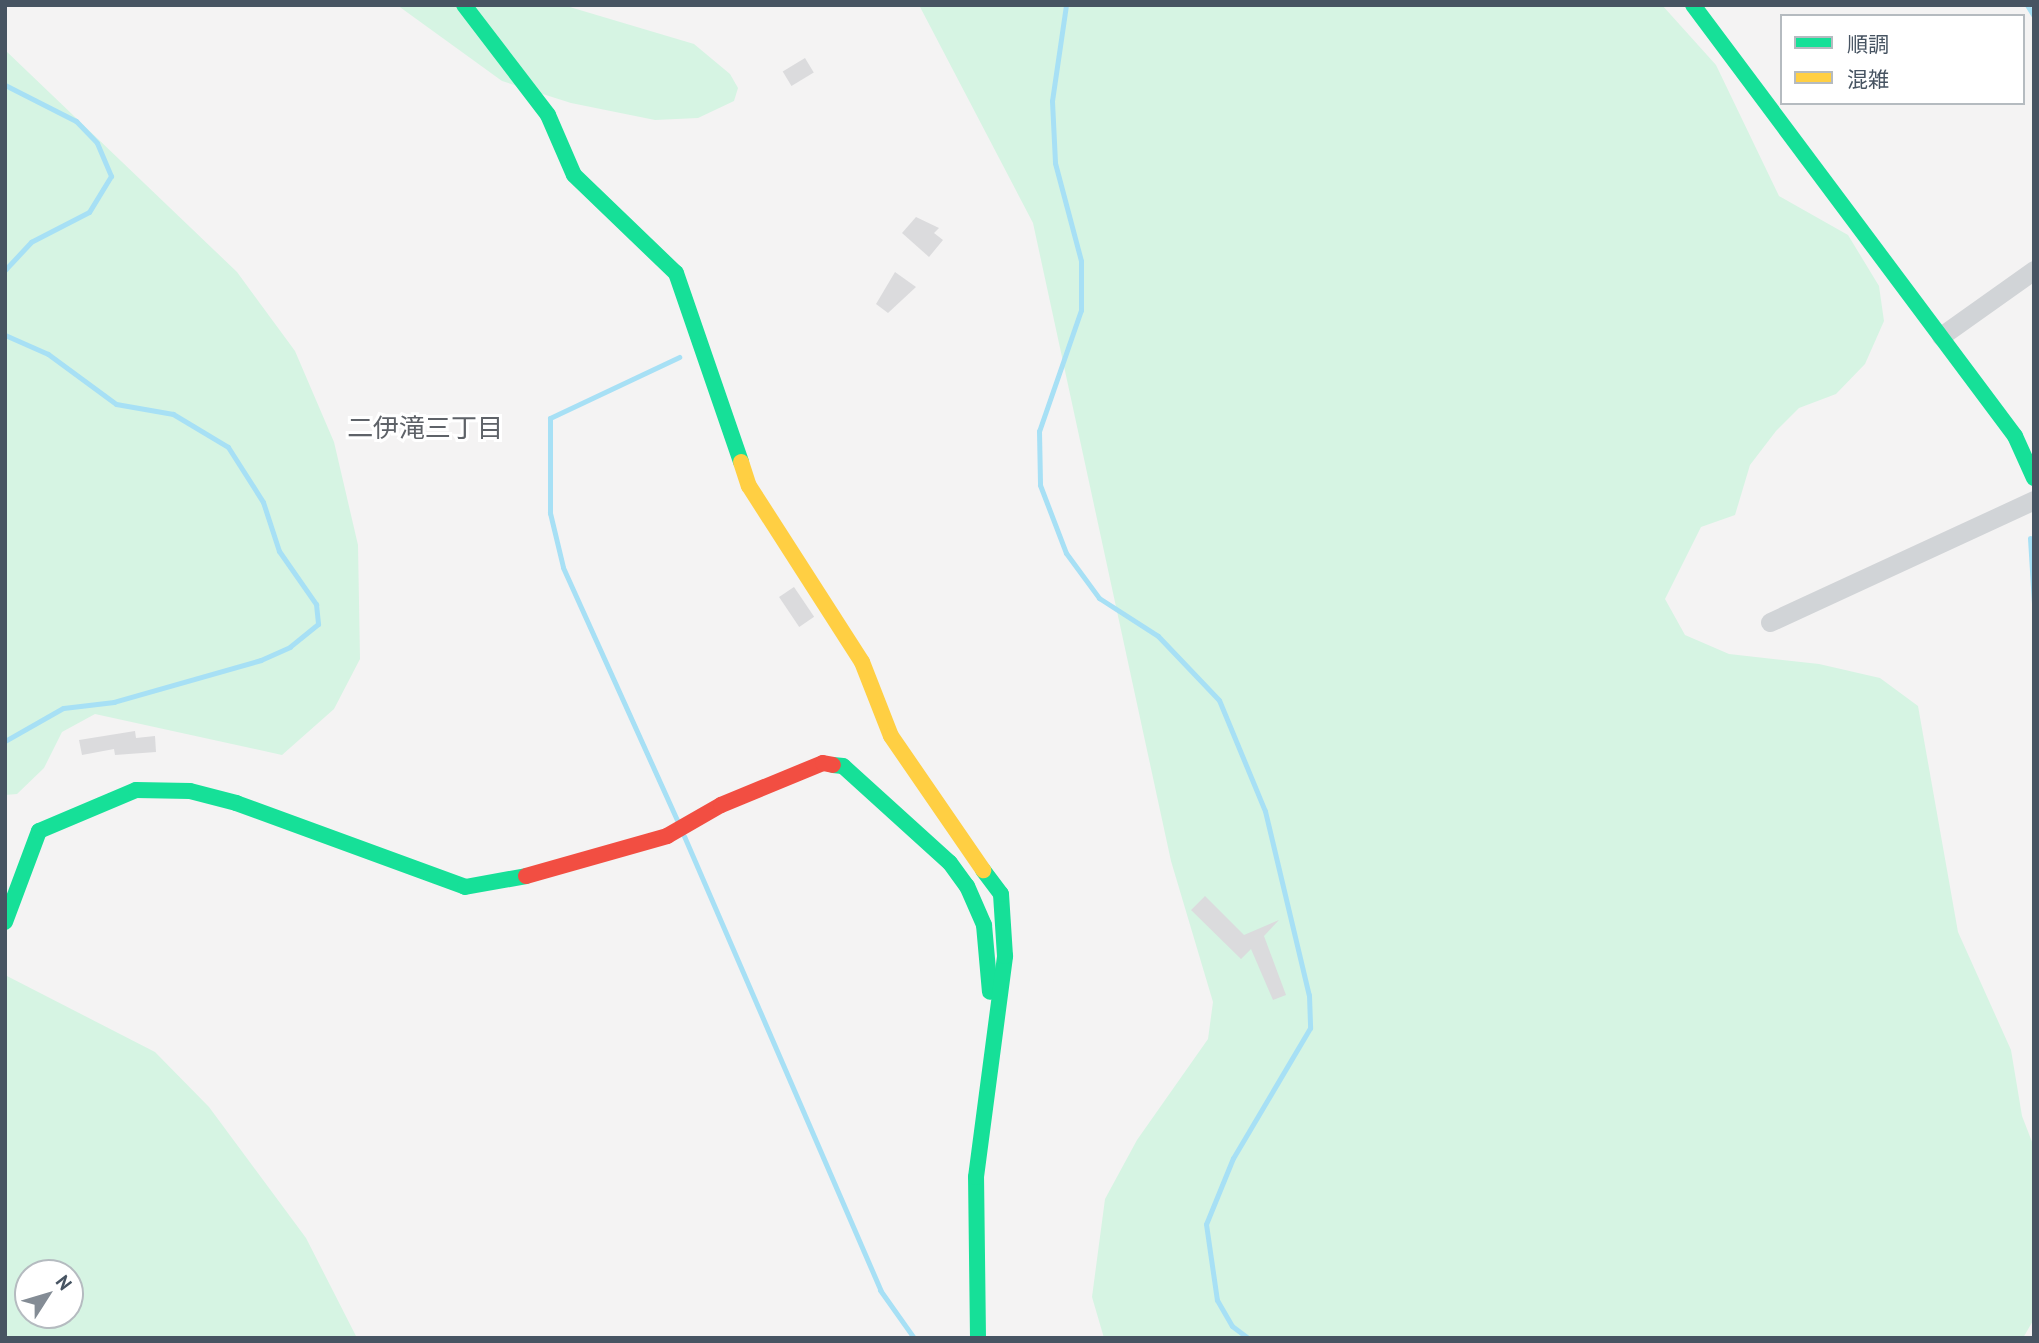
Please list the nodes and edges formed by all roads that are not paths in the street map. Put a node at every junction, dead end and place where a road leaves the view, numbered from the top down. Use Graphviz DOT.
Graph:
graph roads {
  1 [pos="464,5"];
  2 [pos="1693,5"];
  3 [pos="2034,270"];
  4 [pos="1941,335"];
  5 [pos="2034,478"];
  6 [pos="2034,500"];
  7 [pos="1770,622"];
  8 [pos="5,922"];
  9 [pos="999,1006"];
  10 [pos="978,1338"];
  1 -- 9 [label="street"];
  2 -- 4 [label="street"];
  3 -- 4 [label="street"];
  4 -- 5 [label="street"];
  6 -- 7 [label="street"];
  8 -- 9 [label="street"];
  9 -- 10 [label="street"];
}
